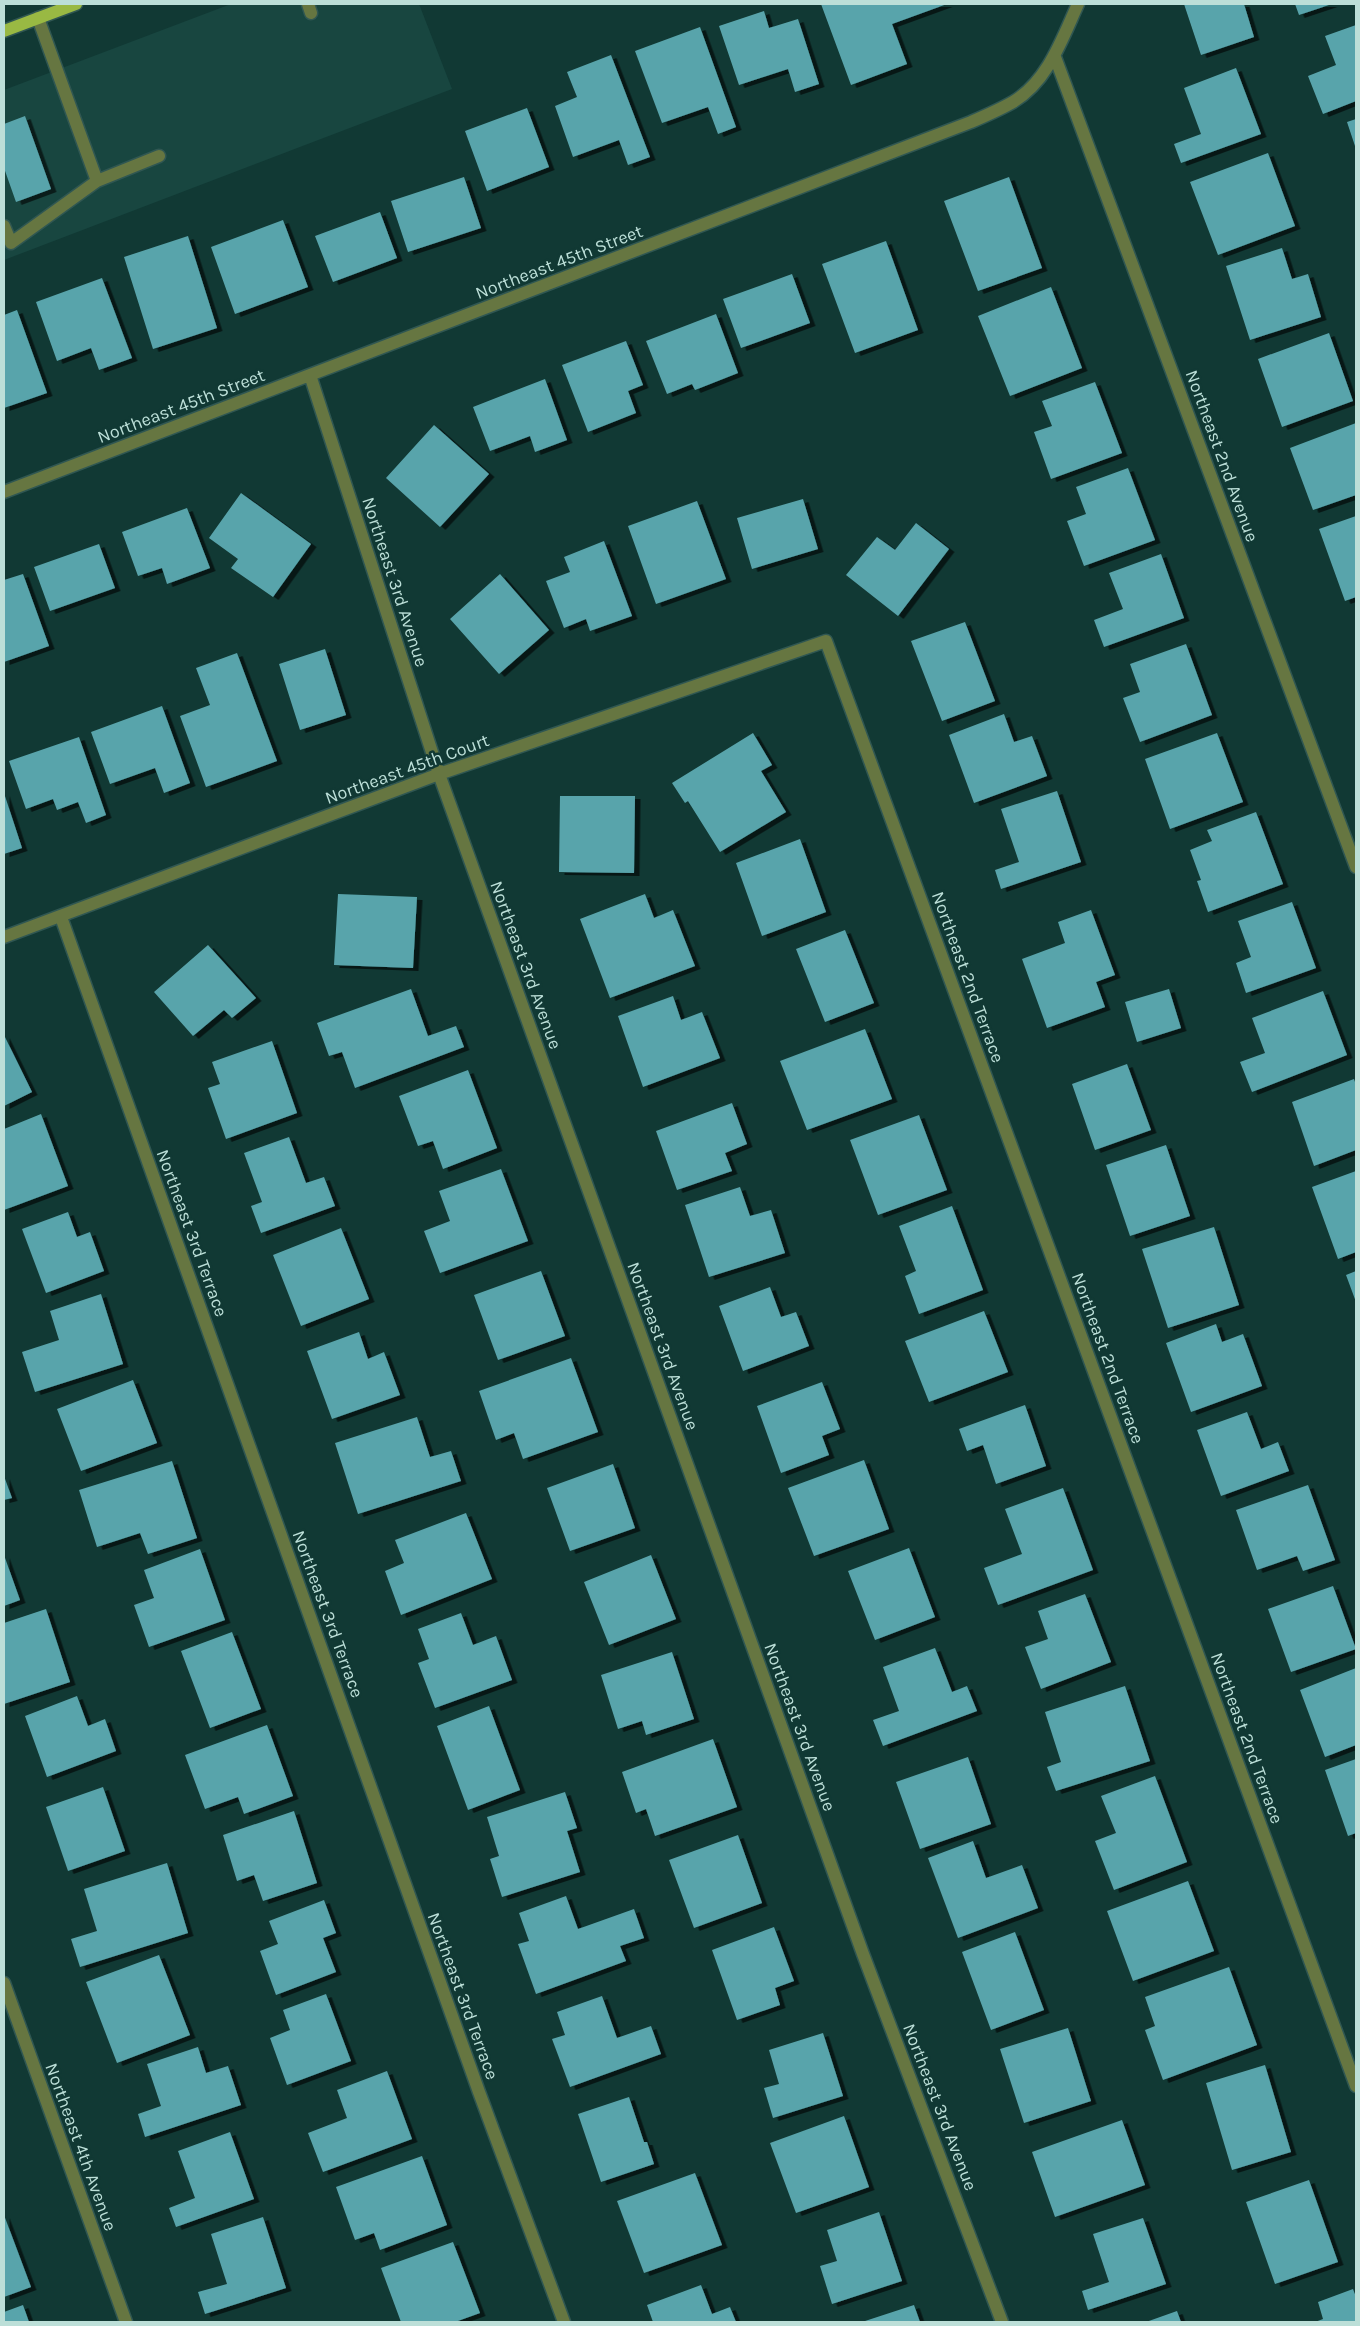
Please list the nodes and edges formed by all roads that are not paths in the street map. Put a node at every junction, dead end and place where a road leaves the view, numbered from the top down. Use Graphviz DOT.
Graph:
graph roads {
  1 [pos="76,4"];
  2 [pos="1078,4"];
  3 [pos="38,18"];
  4 [pos="4,31"];
  5 [pos="1054,57"];
  6 [pos="159,156"];
  7 [pos="97,181"];
  8 [pos="4,226"];
  9 [pos="310,376"];
  10 [pos="4,492"];
  11 [pos="826,641"];
  12 [pos="439,774"];
  13 [pos="1356,867"];
  14 [pos="60,917"];
  15 [pos="4,937"];
  16 [pos="4,1983"];
  17 [pos="1356,2086"];
  18 [pos="126,2322"];
  19 [pos="564,2322"];
  20 [pos="1002,2322"];
  1 -- 3 [label="main road"];
  2 -- 5 [label="street, Northeast 45th Street"];
  3 -- 4 [label="main road"];
  3 -- 7 [label="street"];
  5 -- 9 [label="street, Northeast 45th Street"];
  5 -- 13 [label="street, Northeast 2nd Avenue"];
  6 -- 7 [label="street"];
  7 -- 8 [label="street"];
  9 -- 10 [label="street, Northeast 45th Street"];
  9 -- 12 [label="street, Northeast 3rd Avenue"];
  11 -- 12 [label="street, Northeast 45th Court"];
  11 -- 17 [label="street, Northeast 2nd Terrace"];
  12 -- 14 [label="street, Northeast 45th Court"];
  12 -- 20 [label="street, Northeast 3rd Avenue"];
  14 -- 15 [label="street, Northeast 45th Court"];
  14 -- 19 [label="street, Northeast 3rd Terrace"];
  16 -- 18 [label="street, Northeast 4th Avenue"];
}
